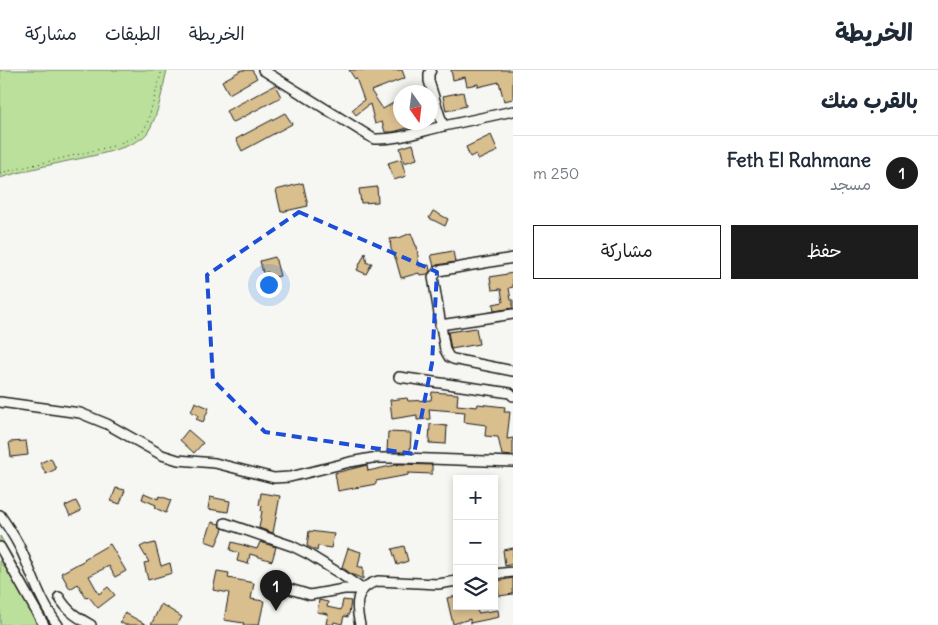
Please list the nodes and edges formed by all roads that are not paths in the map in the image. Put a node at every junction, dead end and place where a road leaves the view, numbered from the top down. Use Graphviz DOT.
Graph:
graph roads {
  1 [pos="263,70"];
  2 [pos="431,70"];
  3 [pos="513,112"];
  4 [pos="443,126"];
  5 [pos="513,258"];
  6 [pos="513,314"];
  7 [pos="440,324"];
  8 [pos="513,372"];
  9 [pos="399,377"];
  10 [pos="513,396"];
  11 [pos="0,402"];
  12 [pos="513,462"];
  13 [pos="0,514"];
  14 [pos="225,522"];
  15 [pos="0,547"];
  16 [pos="513,572"];
  17 [pos="498,574"];
  18 [pos="453,582"];
  19 [pos="272,584"];
  20 [pos="362,589"];
  21 [pos="59,597"];
  22 [pos="44,625"];
  23 [pos="58,625"];
  24 [pos="91,625"];
  25 [pos="360,625"];
  1 -- 4 [label="street"];
  2 -- 4 [label="street"];
  3 -- 4 [label="street"];
  5 -- 7 [label="street"];
  6 -- 7 [label="street"];
  7 -- 8 [label="street"];
  9 -- 10 [label="street"];
  11 -- 12 [label="street"];
  13 -- 23 [label="street"];
  14 -- 20 [label="street"];
  15 -- 22 [label="street"];
  16 -- 17 [label="street"];
  18 -- 20 [label="street"];
  19 -- 20 [label="street"];
  20 -- 25 [label="street"];
  21 -- 24 [label="street"];
}
